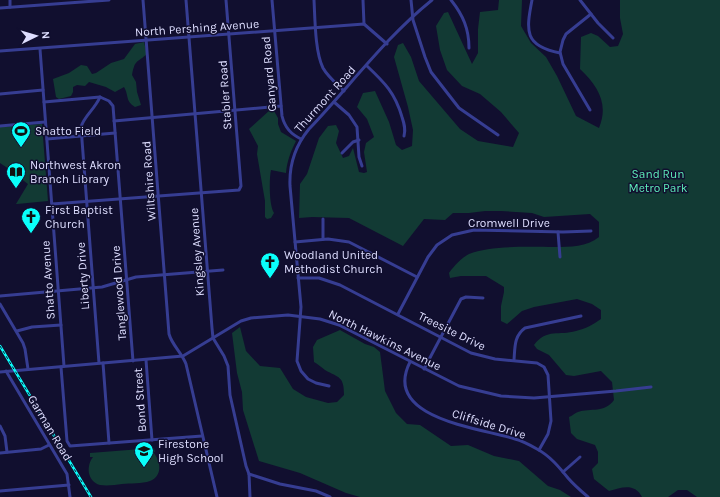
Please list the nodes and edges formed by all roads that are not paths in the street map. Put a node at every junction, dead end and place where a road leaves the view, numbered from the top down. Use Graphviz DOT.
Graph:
graph roads {
  1 [pos="10,0"];
  2 [pos="109,0"];
  3 [pos="143,0"];
  4 [pos="186,0"];
  5 [pos="226,0"];
  6 [pos="272,0"];
  7 [pos="314,0"];
  8 [pos="363,0"];
  9 [pos="411,0"];
  10 [pos="432,0"];
  11 [pos="451,0"];
  12 [pos="532,0"];
  13 [pos="580,0"];
  14 [pos="10,7"];
  15 [pos="0,8"];
  16 [pos="591,14"];
  17 [pos="413,17"];
  18 [pos="364,24"];
  19 [pos="316,28"];
  20 [pos="274,31"];
  21 [pos="230,34"];
  22 [pos="189,37"];
  23 [pos="613,38"];
  24 [pos="147,41"];
  25 [pos="387,44"];
  26 [pos="469,48"];
  27 [pos="40,49"];
  28 [pos="0,52"];
  29 [pos="560,53"];
  30 [pos="367,66"];
  31 [pos="43,90"];
  32 [pos="344,91"];
  33 [pos="0,94"];
  34 [pos="100,97"];
  35 [pos="44,102"];
  36 [pos="334,102"];
  37 [pos="281,106"];
  38 [pos="235,110"];
  39 [pos="590,110"];
  40 [pos="195,114"];
  41 [pos="153,118"];
  42 [pos="114,120"];
  43 [pos="45,122"];
  44 [pos="0,126"];
  45 [pos="115,134"];
  46 [pos="81,136"];
  47 [pos="404,136"];
  48 [pos="498,136"];
  49 [pos="47,139"];
  50 [pos="301,139"];
  51 [pos="359,140"];
  52 [pos="342,153"];
  53 [pos="362,166"];
  54 [pos="201,193"];
  55 [pos="159,196"];
  56 [pos="120,199"];
  57 [pos="86,202"];
  58 [pos="52,204"];
  59 [pos="324,220"];
  60 [pos="591,231"];
  61 [pos="558,232"];
  62 [pos="323,239"];
  63 [pos="295,242"];
  64 [pos="560,257"];
  65 [pos="223,270"];
  66 [pos="207,271"];
  67 [pos="165,274"];
  68 [pos="417,276"];
  69 [pos="298,278"];
  70 [pos="127,279"];
  71 [pos="93,288"];
  72 [pos="58,290"];
  73 [pos="0,296"];
  74 [pos="483,298"];
  75 [pos="0,304"];
  76 [pos="398,314"];
  77 [pos="301,316"];
  78 [pos="581,316"];
  79 [pos="61,325"];
  80 [pos="17,331"];
  81 [pos="441,337"];
  82 [pos="213,338"];
  83 [pos="183,356"];
  84 [pos="146,360"];
  85 [pos="514,360"];
  86 [pos="133,361"];
  87 [pos="410,362"];
  88 [pos="99,363"];
  89 [pos="104,363"];
  90 [pos="62,366"];
  91 [pos="28,369"];
  92 [pos="424,369"];
  93 [pos="6,371"];
  94 [pos="0,372"];
  95 [pos="329,386"];
  96 [pos="651,387"];
  97 [pos="549,397"];
  98 [pos="0,426"];
  99 [pos="202,436"];
  100 [pos="152,440"];
  101 [pos="110,443"];
  102 [pos="50,445"];
  103 [pos="539,450"];
  104 [pos="7,452"];
  105 [pos="0,453"];
  106 [pos="580,457"];
  107 [pos="563,472"];
  108 [pos="249,474"];
  109 [pos="69,485"];
  110 [pos="0,491"];
  111 [pos="70,497"];
  112 [pos="217,497"];
  113 [pos="250,497"];
  114 [pos="330,497"];
  115 [pos="588,497"];
  1 -- 14 [label="street"];
  2 -- 14 [label="street"];
  3 -- 24 [label="street, Wiltshire Road"];
  4 -- 22 [label="street, Kingsley Avenue"];
  5 -- 21 [label="street, Stabler Road"];
  6 -- 20 [label="street, Ganyard Road"];
  7 -- 19 [label="street"];
  8 -- 18 [label="street"];
  9 -- 17 [label="street"];
  10 -- 17 [label="street, Thurmont Road"];
  11 -- 26 [label="street"];
  12 -- 29 [label="street"];
  13 -- 16 [label="street"];
  14 -- 15 [label="street"];
  16 -- 23 [label="street"];
  16 -- 29 [label="street"];
  17 -- 25 [label="street, Thurmont Road"];
  17 -- 48 [label="street"];
  18 -- 19 [label="street, North Pershing Avenue"];
  18 -- 25 [label="street"];
  19 -- 20 [label="street, North Pershing Avenue"];
  19 -- 32 [label="street"];
  20 -- 21 [label="street, North Pershing Avenue"];
  20 -- 37 [label="street, Ganyard Road"];
  21 -- 22 [label="street, North Pershing Avenue"];
  21 -- 38 [label="street, Stabler Road"];
  22 -- 24 [label="street, North Pershing Avenue"];
  22 -- 40 [label="street, Kingsley Avenue"];
  24 -- 27 [label="street, North Pershing Avenue"];
  24 -- 41 [label="street, Wiltshire Road"];
  25 -- 30 [label="street, Thurmont Road"];
  27 -- 28 [label="street, North Pershing Avenue"];
  27 -- 31 [label="street, Shatto Avenue"];
  29 -- 39 [label="street"];
  30 -- 32 [label="street, Thurmont Road"];
  30 -- 47 [label="street"];
  31 -- 33 [label="street"];
  31 -- 35 [label="street, Shatto Avenue"];
  32 -- 36 [label="street, Thurmont Road"];
  34 -- 35 [label="street"];
  34 -- 42 [label="street, Tanglewood Drive"];
  34 -- 46 [label="street, Liberty Drive"];
  35 -- 43 [label="street, Shatto Avenue"];
  36 -- 50 [label="street, Thurmont Road"];
  36 -- 51 [label="street"];
  37 -- 38 [label="street"];
  37 -- 50 [label="street, Ganyard Road"];
  38 -- 40 [label="street"];
  38 -- 54 [label="street, Stabler Road"];
  40 -- 41 [label="street"];
  40 -- 54 [label="street, Kingsley Avenue"];
  41 -- 42 [label="street"];
  41 -- 55 [label="street, Wiltshire Road"];
  42 -- 45 [label="street, Tanglewood Drive"];
  43 -- 44 [label="street"];
  43 -- 49 [label="street, Shatto Avenue"];
  45 -- 46 [label="street"];
  45 -- 56 [label="street, Tanglewood Drive"];
  46 -- 49 [label="street"];
  46 -- 57 [label="street, Liberty Drive"];
  49 -- 58 [label="street, Shatto Avenue"];
  50 -- 63 [label="street, Thurmont Road"];
  51 -- 52 [label="street"];
  51 -- 53 [label="street"];
  54 -- 55 [label="street"];
  54 -- 66 [label="street, Kingsley Avenue"];
  55 -- 56 [label="street"];
  55 -- 67 [label="street, Wiltshire Road"];
  56 -- 57 [label="street"];
  56 -- 70 [label="street, Tanglewood Drive"];
  57 -- 58 [label="street"];
  57 -- 71 [label="street, Liberty Drive"];
  58 -- 72 [label="street, Shatto Avenue"];
  59 -- 62 [label="street"];
  60 -- 61 [label="street, Cromwell Drive"];
  61 -- 64 [label="street"];
  61 -- 68 [label="street, Cromwell Drive"];
  62 -- 63 [label="street"];
  62 -- 68 [label="street"];
  63 -- 69 [label="street, Thurmont Road"];
  65 -- 66 [label="street"];
  66 -- 67 [label="street"];
  66 -- 82 [label="street, Kingsley Avenue"];
  67 -- 70 [label="street"];
  67 -- 83 [label="street, Wiltshire Road"];
  68 -- 76 [label="street, Cromwell Drive"];
  69 -- 76 [label="street, Treesite Drive"];
  69 -- 77 [label="street, Thurmont Road"];
  70 -- 71 [label="street"];
  70 -- 86 [label="street, Tanglewood Drive"];
  71 -- 72 [label="street"];
  71 -- 88 [label="street, Liberty Drive"];
  72 -- 73 [label="street"];
  72 -- 79 [label="street, Shatto Avenue"];
  74 -- 81 [label="street"];
  75 -- 80 [label="street"];
  76 -- 81 [label="street, Treesite Drive"];
  77 -- 82 [label="street, North Hawkins Avenue"];
  77 -- 87 [label="street, North Hawkins Avenue"];
  77 -- 95 [label="street, Thurmont Road"];
  78 -- 85 [label="street"];
  79 -- 80 [label="street"];
  79 -- 90 [label="street, Shatto Avenue"];
  80 -- 91 [label="street"];
  81 -- 85 [label="street, Treesite Drive"];
  81 -- 92 [label="street"];
  82 -- 83 [label="street, North Hawkins Avenue"];
  82 -- 108 [label="street, Kingsley Avenue"];
  83 -- 84 [label="street, North Hawkins Avenue"];
  83 -- 99 [label="street, Wiltshire Road"];
  84 -- 86 [label="street, North Hawkins Avenue"];
  84 -- 100 [label="street, Bond Street"];
  85 -- 97 [label="street, Treesite Drive"];
  86 -- 89 [label="street, North Hawkins Avenue"];
  87 -- 92 [label="street, North Hawkins Avenue"];
  87 -- 103 [label="street, Cliffside Drive"];
  88 -- 89 [label="street, North Hawkins Avenue"];
  88 -- 90 [label="street, North Hawkins Avenue"];
  89 -- 101 [label="street"];
  90 -- 91 [label="street, North Hawkins Avenue"];
  90 -- 101 [label="street, Shatto Avenue"];
  91 -- 93 [label="street, North Hawkins Avenue"];
  92 -- 97 [label="street, North Hawkins Avenue"];
  93 -- 94 [label="street, North Hawkins Avenue"];
  93 -- 102 [label="street, Garman Road"];
  96 -- 97 [label="street, North Hawkins Avenue"];
  97 -- 103 [label="street, Treesite Drive"];
  98 -- 104 [label="street"];
  99 -- 100 [label="street"];
  99 -- 112 [label="street, Wiltshire Road"];
  100 -- 101 [label="street"];
  102 -- 104 [label="street"];
  102 -- 109 [label="street, Garman Road"];
  103 -- 107 [label="street, Cliffside Drive"];
  104 -- 105 [label="street"];
  106 -- 107 [label="street"];
  107 -- 115 [label="street, Cliffside Drive"];
  108 -- 113 [label="street, Kingsley Avenue"];
  108 -- 114 [label="street"];
  109 -- 110 [label="street"];
  109 -- 111 [label="street, Garman Road"];
}
